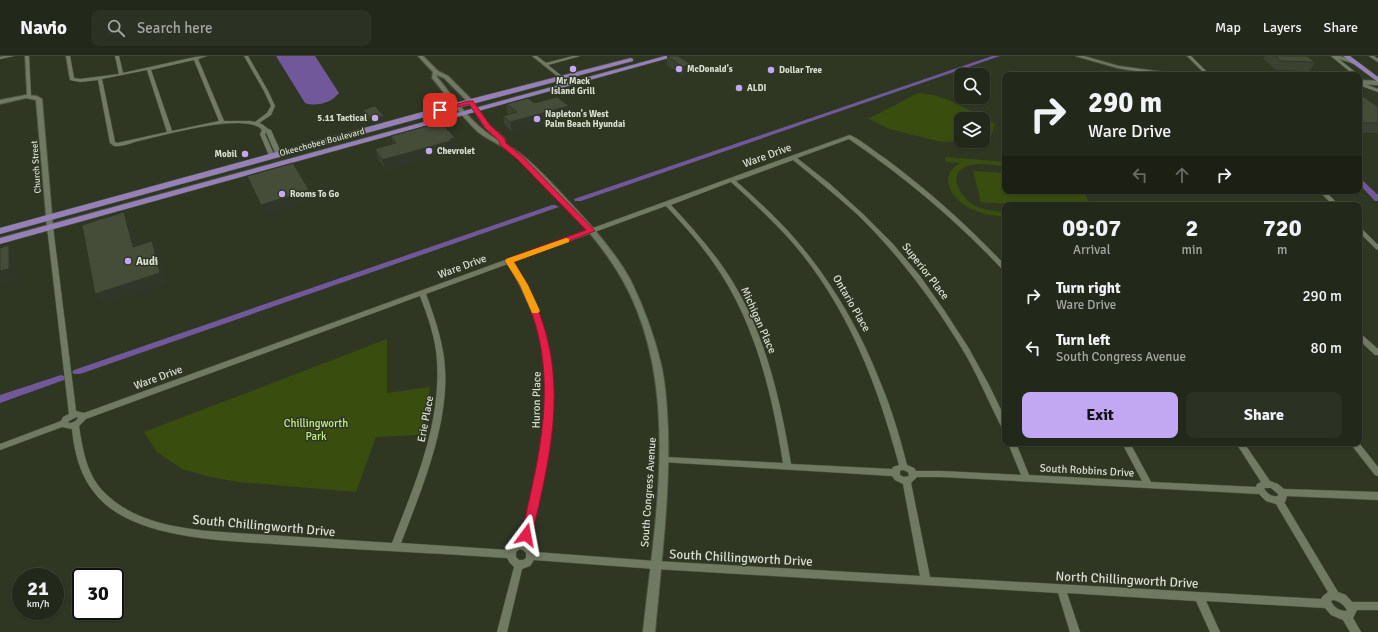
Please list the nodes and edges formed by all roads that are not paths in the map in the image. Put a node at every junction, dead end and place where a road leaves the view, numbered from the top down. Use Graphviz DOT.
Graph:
graph roads {
  1 [pos="12,56"];
  2 [pos="26,56"];
  3 [pos="68,56"];
  4 [pos="117,56"];
  5 [pos="167,56"];
  6 [pos="205,56"];
  7 [pos="246,56"];
  8 [pos="420,56"];
  9 [pos="534,56"];
  10 [pos="578,56"];
  11 [pos="645,56"];
  12 [pos="673,56"];
  13 [pos="1078,56"];
  14 [pos="1189,56"];
  15 [pos="1334,56"];
  16 [pos="1346,56"];
  17 [pos="1358,56"];
  18 [pos="1371,56"];
  19 [pos="0,58"];
  20 [pos="195,58"];
  21 [pos="1378,61"];
  22 [pos="170,63"];
  23 [pos="1357,64"];
  24 [pos="545,65"];
  25 [pos="148,68"];
  26 [pos="1378,71"];
  27 [pos="436,72"];
  28 [pos="1150,72"];
  29 [pos="1205,72"];
  30 [pos="1353,72"];
  31 [pos="122,74"];
  32 [pos="100,78"];
  33 [pos="561,78"];
  34 [pos="1378,80"];
  35 [pos="1362,82"];
  36 [pos="1362,83"];
  37 [pos="1378,83"];
  38 [pos="1378,91"];
  39 [pos="29,96"];
  40 [pos="0,102"];
  41 [pos="471,102"];
  42 [pos="458,105"];
  43 [pos="476,110"];
  44 [pos="464,114"];
  45 [pos="222,122"];
  46 [pos="256,123"];
  47 [pos="265,130"];
  48 [pos="170,133"];
  49 [pos="332,140"];
  50 [pos="502,144"];
  51 [pos="276,156"];
  52 [pos="793,158"];
  53 [pos="287,162"];
  54 [pos="732,180"];
  55 [pos="214,182"];
  56 [pos="1325,194"];
  57 [pos="1333,202"];
  58 [pos="666,204"];
  59 [pos="49,218"];
  60 [pos="50,227"];
  61 [pos="0,231"];
  62 [pos="591,231"];
  63 [pos="1362,232"];
  64 [pos="0,241"];
  65 [pos="1378,248"];
  66 [pos="1002,260"];
  67 [pos="509,261"];
  68 [pos="997,261"];
  69 [pos="1002,266"];
  70 [pos="422,293"];
  71 [pos="1362,339"];
  72 [pos="1378,353"];
  73 [pos="73,414"];
  74 [pos="83,417"];
  75 [pos="1002,420"];
  76 [pos="64,423"];
  77 [pos="75,425"];
  78 [pos="1013,446"];
  79 [pos="1128,446"];
  80 [pos="1242,446"];
  81 [pos="1356,446"];
  82 [pos="0,447"];
  83 [pos="665,460"];
  84 [pos="787,466"];
  85 [pos="904,467"];
  86 [pos="895,473"];
  87 [pos="1378,473"];
  88 [pos="910,478"];
  89 [pos="1026,478"];
  90 [pos="1148,484"];
  91 [pos="1267,484"];
  92 [pos="1261,491"];
  93 [pos="1280,496"];
  94 [pos="1378,496"];
  95 [pos="524,546"];
  96 [pos="395,547"];
  97 [pos="511,554"];
  98 [pos="531,556"];
  99 [pos="519,564"];
  100 [pos="655,565"];
  101 [pos="926,580"];
  102 [pos="1061,588"];
  103 [pos="1199,596"];
  104 [pos="1335,596"];
  105 [pos="1327,604"];
  106 [pos="1350,606"];
  107 [pos="1378,606"];
  108 [pos="1346,616"];
  109 [pos="502,632"];
  110 [pos="649,632"];
  111 [pos="1075,632"];
  112 [pos="1215,632"];
  113 [pos="1356,632"];
  1 -- 19 [label="street"];
  2 -- 39 [label="street"];
  3 -- 32 [label="street"];
  4 -- 31 [label="street"];
  5 -- 22 [label="street"];
  6 -- 20 [label="street"];
  7 -- 46 [label="street"];
  8 -- 27 [label="street"];
  9 -- 24 [label="street"];
  10 -- 24 [label="street"];
  11 -- 33 [label="main road, Okeechobee Boulevard"];
  12 -- 43 [label="main road, Okeechobee Boulevard"];
  13 -- 28 [label="street"];
  14 -- 29 [label="street"];
  15 -- 23 [label="street"];
  15 -- 30 [label="street"];
  16 -- 23 [label="main road"];
  17 -- 26 [label="main road"];
  18 -- 21 [label="street"];
  20 -- 22 [label="street"];
  20 -- 45 [label="street"];
  22 -- 25 [label="street"];
  23 -- 34 [label="main road"];
  24 -- 33 [label="street"];
  25 -- 31 [label="street"];
  25 -- 48 [label="street"];
  27 -- 41 [label="street, South Congress Avenue"];
  27 -- 42 [label="street, South Congress Avenue"];
  31 -- 32 [label="street"];
  32 -- 48 [label="street"];
  33 -- 41 [label="main road, Okeechobee Boulevard"];
  35 -- 37 [label="street"];
  36 -- 38 [label="street"];
  39 -- 40 [label="street"];
  39 -- 59 [label="street, Church Street"];
  41 -- 42 [label="main road, Okeechobee Boulevard"];
  41 -- 43 [label="street, South Congress Avenue"];
  42 -- 44 [label="street, South Congress Avenue"];
  42 -- 49 [label="main road, Okeechobee Boulevard"];
  43 -- 44 [label="main road, Okeechobee Boulevard"];
  43 -- 50 [label="street, South Congress Avenue"];
  44 -- 50 [label="street, South Congress Avenue"];
  44 -- 53 [label="main road, Okeechobee Boulevard"];
  45 -- 46 [label="street"];
  45 -- 48 [label="street"];
  46 -- 47 [label="street"];
  47 -- 51 [label="street"];
  47 -- 51 [label="street"];
  49 -- 51 [label="main road, Okeechobee Boulevard"];
  49 -- 53 [label="main road"];
  50 -- 62 [label="street, South Congress Avenue"];
  51 -- 55 [label="main road"];
  51 -- 59 [label="main road, Okeechobee Boulevard"];
  52 -- 54 [label="street, Ware Drive"];
  52 -- 68 [label="street, Ware Drive"];
  52 -- 75 [label="street, Superior Place"];
  53 -- 55 [label="main road, Okeechobee Boulevard"];
  54 -- 58 [label="street, Ware Drive"];
  54 -- 85 [label="street, Ontario Place"];
  55 -- 60 [label="main road, Okeechobee Boulevard"];
  56 -- 57 [label="street"];
  58 -- 62 [label="street, Ware Drive"];
  58 -- 84 [label="street, Michigan Place"];
  59 -- 60 [label="street, Church Street"];
  59 -- 61 [label="main road, Okeechobee Boulevard"];
  60 -- 64 [label="main road, Okeechobee Boulevard"];
  60 -- 73 [label="street"];
  62 -- 67 [label="street, Ware Drive"];
  62 -- 83 [label="street, South Congress Avenue"];
  63 -- 65 [label="street"];
  66 -- 68 [label="street"];
  67 -- 70 [label="street, Ware Drive"];
  67 -- 95 [label="street, Huron Place"];
  68 -- 69 [label="street"];
  70 -- 74 [label="street, Ware Drive"];
  70 -- 96 [label="street, Erie Place"];
  71 -- 72 [label="street"];
  73 -- 74 [label="street"];
  73 -- 76 [label="street"];
  74 -- 77 [label="street"];
  76 -- 77 [label="street"];
  76 -- 82 [label="street"];
  77 -- 96 [label="street, South Chillingworth Drive"];
  78 -- 89 [label="street"];
  79 -- 90 [label="street"];
  80 -- 91 [label="street"];
  81 -- 87 [label="street"];
  83 -- 84 [label="street"];
  83 -- 100 [label="street, South Congress Avenue"];
  84 -- 86 [label="street"];
  85 -- 86 [label="street"];
  85 -- 88 [label="street"];
  86 -- 88 [label="street"];
  88 -- 89 [label="street, South Robbins Drive"];
  88 -- 101 [label="street"];
  89 -- 90 [label="street, South Robbins Drive"];
  90 -- 92 [label="street, South Robbins Drive"];
  91 -- 92 [label="street"];
  91 -- 93 [label="street"];
  92 -- 93 [label="street"];
  93 -- 94 [label="street"];
  93 -- 104 [label="street"];
  95 -- 97 [label="street"];
  95 -- 98 [label="street"];
  96 -- 97 [label="street, South Chillingworth Drive"];
  97 -- 99 [label="street"];
  98 -- 99 [label="street"];
  98 -- 100 [label="street, South Chillingworth Drive"];
  99 -- 109 [label="street"];
  100 -- 101 [label="street, South Chillingworth Drive"];
  100 -- 110 [label="street, South Congress Avenue"];
  101 -- 102 [label="street, North Chillingworth Drive"];
  102 -- 103 [label="street, North Chillingworth Drive"];
  102 -- 111 [label="street"];
  103 -- 105 [label="street, North Chillingworth Drive"];
  103 -- 112 [label="street"];
  104 -- 105 [label="street"];
  104 -- 106 [label="street"];
  105 -- 108 [label="street"];
  106 -- 107 [label="street"];
  106 -- 108 [label="street"];
  108 -- 113 [label="street"];
}
